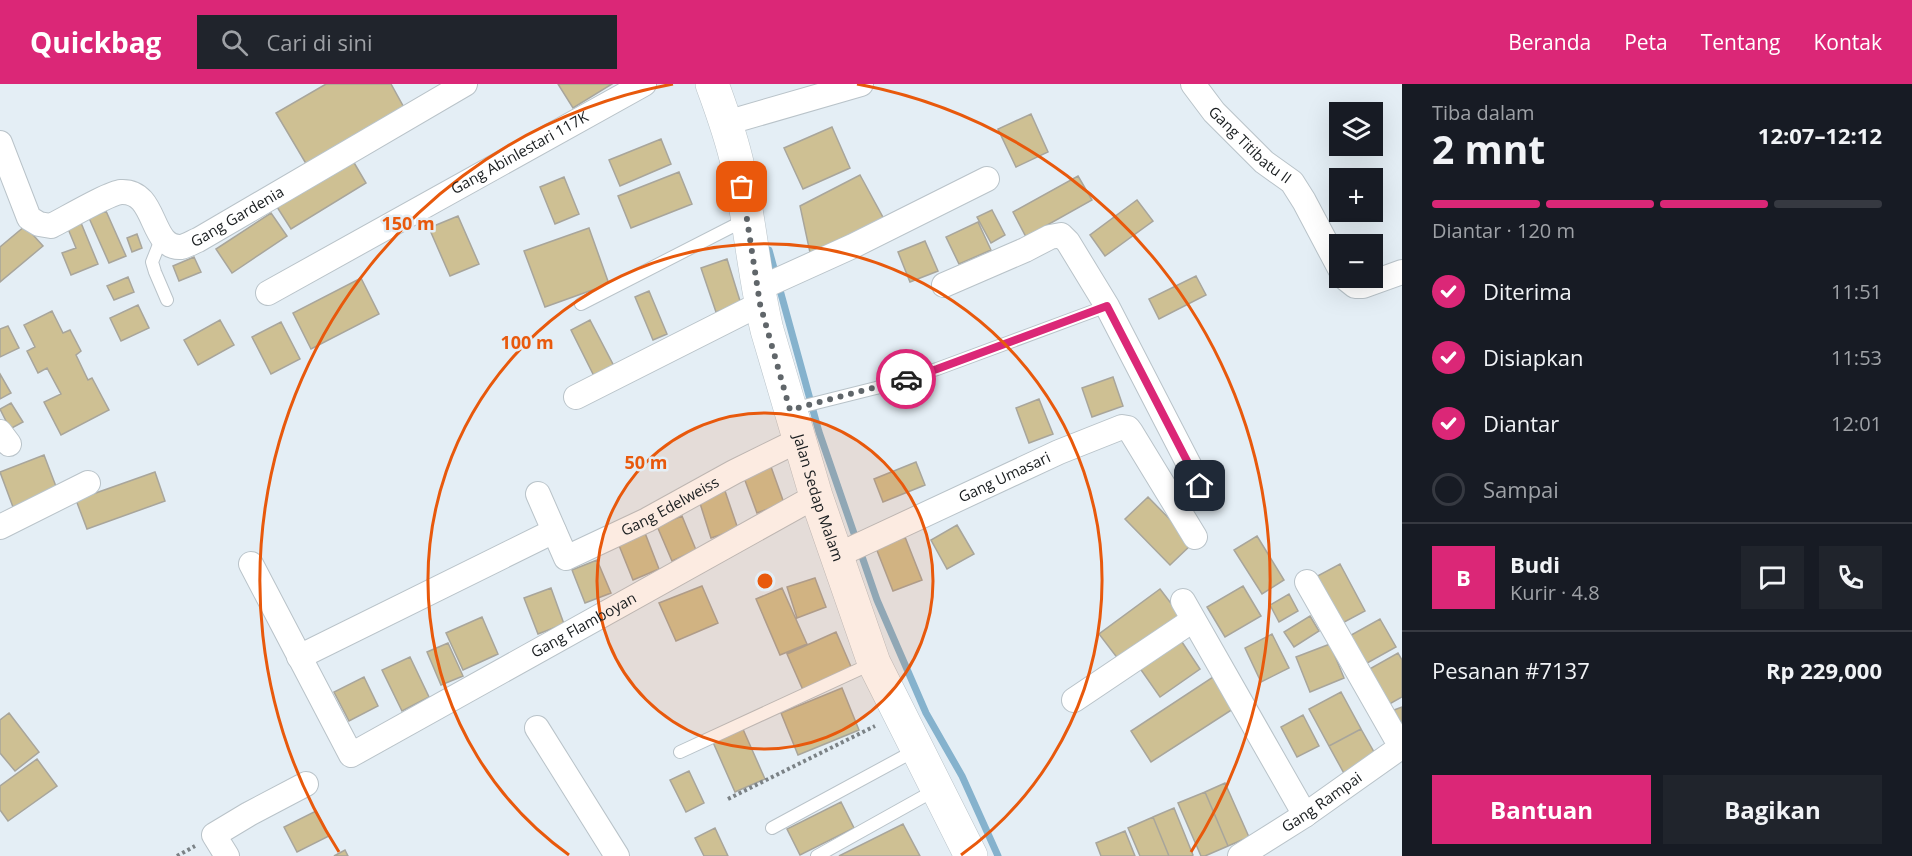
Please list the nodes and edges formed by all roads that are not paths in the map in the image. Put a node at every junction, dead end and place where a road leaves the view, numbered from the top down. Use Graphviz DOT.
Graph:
graph roads {
  1 [pos="465,84"];
  2 [pos="644,84"];
  3 [pos="712,84"];
  4 [pos="861,84"];
  5 [pos="1193,84"];
  6 [pos="737,120"];
  7 [pos="0,143"];
  8 [pos="987,179"];
  9 [pos="748,219"];
  10 [pos="162,237"];
  11 [pos="1329,248"];
  12 [pos="1402,272"];
  13 [pos="1383,279"];
  14 [pos="944,285"];
  15 [pos="768,289"];
  16 [pos="268,292"];
  17 [pos="167,300"];
  18 [pos="581,304"];
  19 [pos="1107,306"];
  20 [pos="576,397"];
  21 [pos="798,419"];
  22 [pos="88,483"];
  23 [pos="1200,486"];
  24 [pos="538,494"];
  25 [pos="816,496"];
  26 [pos="0,527"];
  27 [pos="554,531"];
  28 [pos="1195,537"];
  29 [pos="853,549"];
  30 [pos="251,564"];
  31 [pos="1307,582"];
  32 [pos="299,657"];
  33 [pos="874,663"];
  34 [pos="1074,700"];
  35 [pos="537,728"];
  36 [pos="1401,747"];
  37 [pos="918,749"];
  38 [pos="680,752"];
  39 [pos="306,784"];
  40 [pos="938,789"];
  41 [pos="1305,815"];
  42 [pos="772,828"];
  43 [pos="227,856"];
  44 [pos="616,856"];
  45 [pos="817,856"];
  46 [pos="971,856"];
  47 [pos="1240,856"];
  1 -- 10 [label="street, Gang Gardenia"];
  2 -- 16 [label="street, Gang Abinlestari 117K"];
  3 -- 6 [label="street, Jalan Sedap Malam"];
  4 -- 6 [label="street"];
  5 -- 11 [label="street, Gang Titibatu II"];
  6 -- 9 [label="street, Jalan Sedap Malam"];
  7 -- 10 [label="street"];
  8 -- 15 [label="street"];
  9 -- 15 [label="street, Jalan Sedap Malam"];
  9 -- 18 [label="lane"];
  10 -- 17 [label="lane"];
  12 -- 13 [label="street"];
  14 -- 19 [label="street"];
  15 -- 20 [label="street"];
  15 -- 21 [label="street, Jalan Sedap Malam"];
  19 -- 21 [label="lane"];
  19 -- 23 [label="street"];
  21 -- 25 [label="street, Jalan Sedap Malam"];
  21 -- 27 [label="street, Gang Edelweiss"];
  22 -- 26 [label="street"];
  24 -- 27 [label="street, Gang Edelweiss"];
  25 -- 29 [label="street, Jalan Sedap Malam"];
  25 -- 32 [label="street, Gang Flamboyan"];
  27 -- 32 [label="street"];
  28 -- 29 [label="street, Gang Umasari"];
  29 -- 33 [label="street, Jalan Sedap Malam"];
  30 -- 32 [label="street"];
  31 -- 36 [label="street"];
  33 -- 37 [label="street, Jalan Sedap Malam"];
  33 -- 38 [label="lane"];
  34 -- 41 [label="street"];
  35 -- 44 [label="street"];
  36 -- 41 [label="street, Gang Rampai"];
  37 -- 40 [label="street, Jalan Sedap Malam"];
  37 -- 42 [label="lane"];
  39 -- 43 [label="street"];
  40 -- 45 [label="lane"];
  40 -- 46 [label="street, Jalan Sedap Malam"];
  41 -- 47 [label="street, Gang Rampai"];
}
